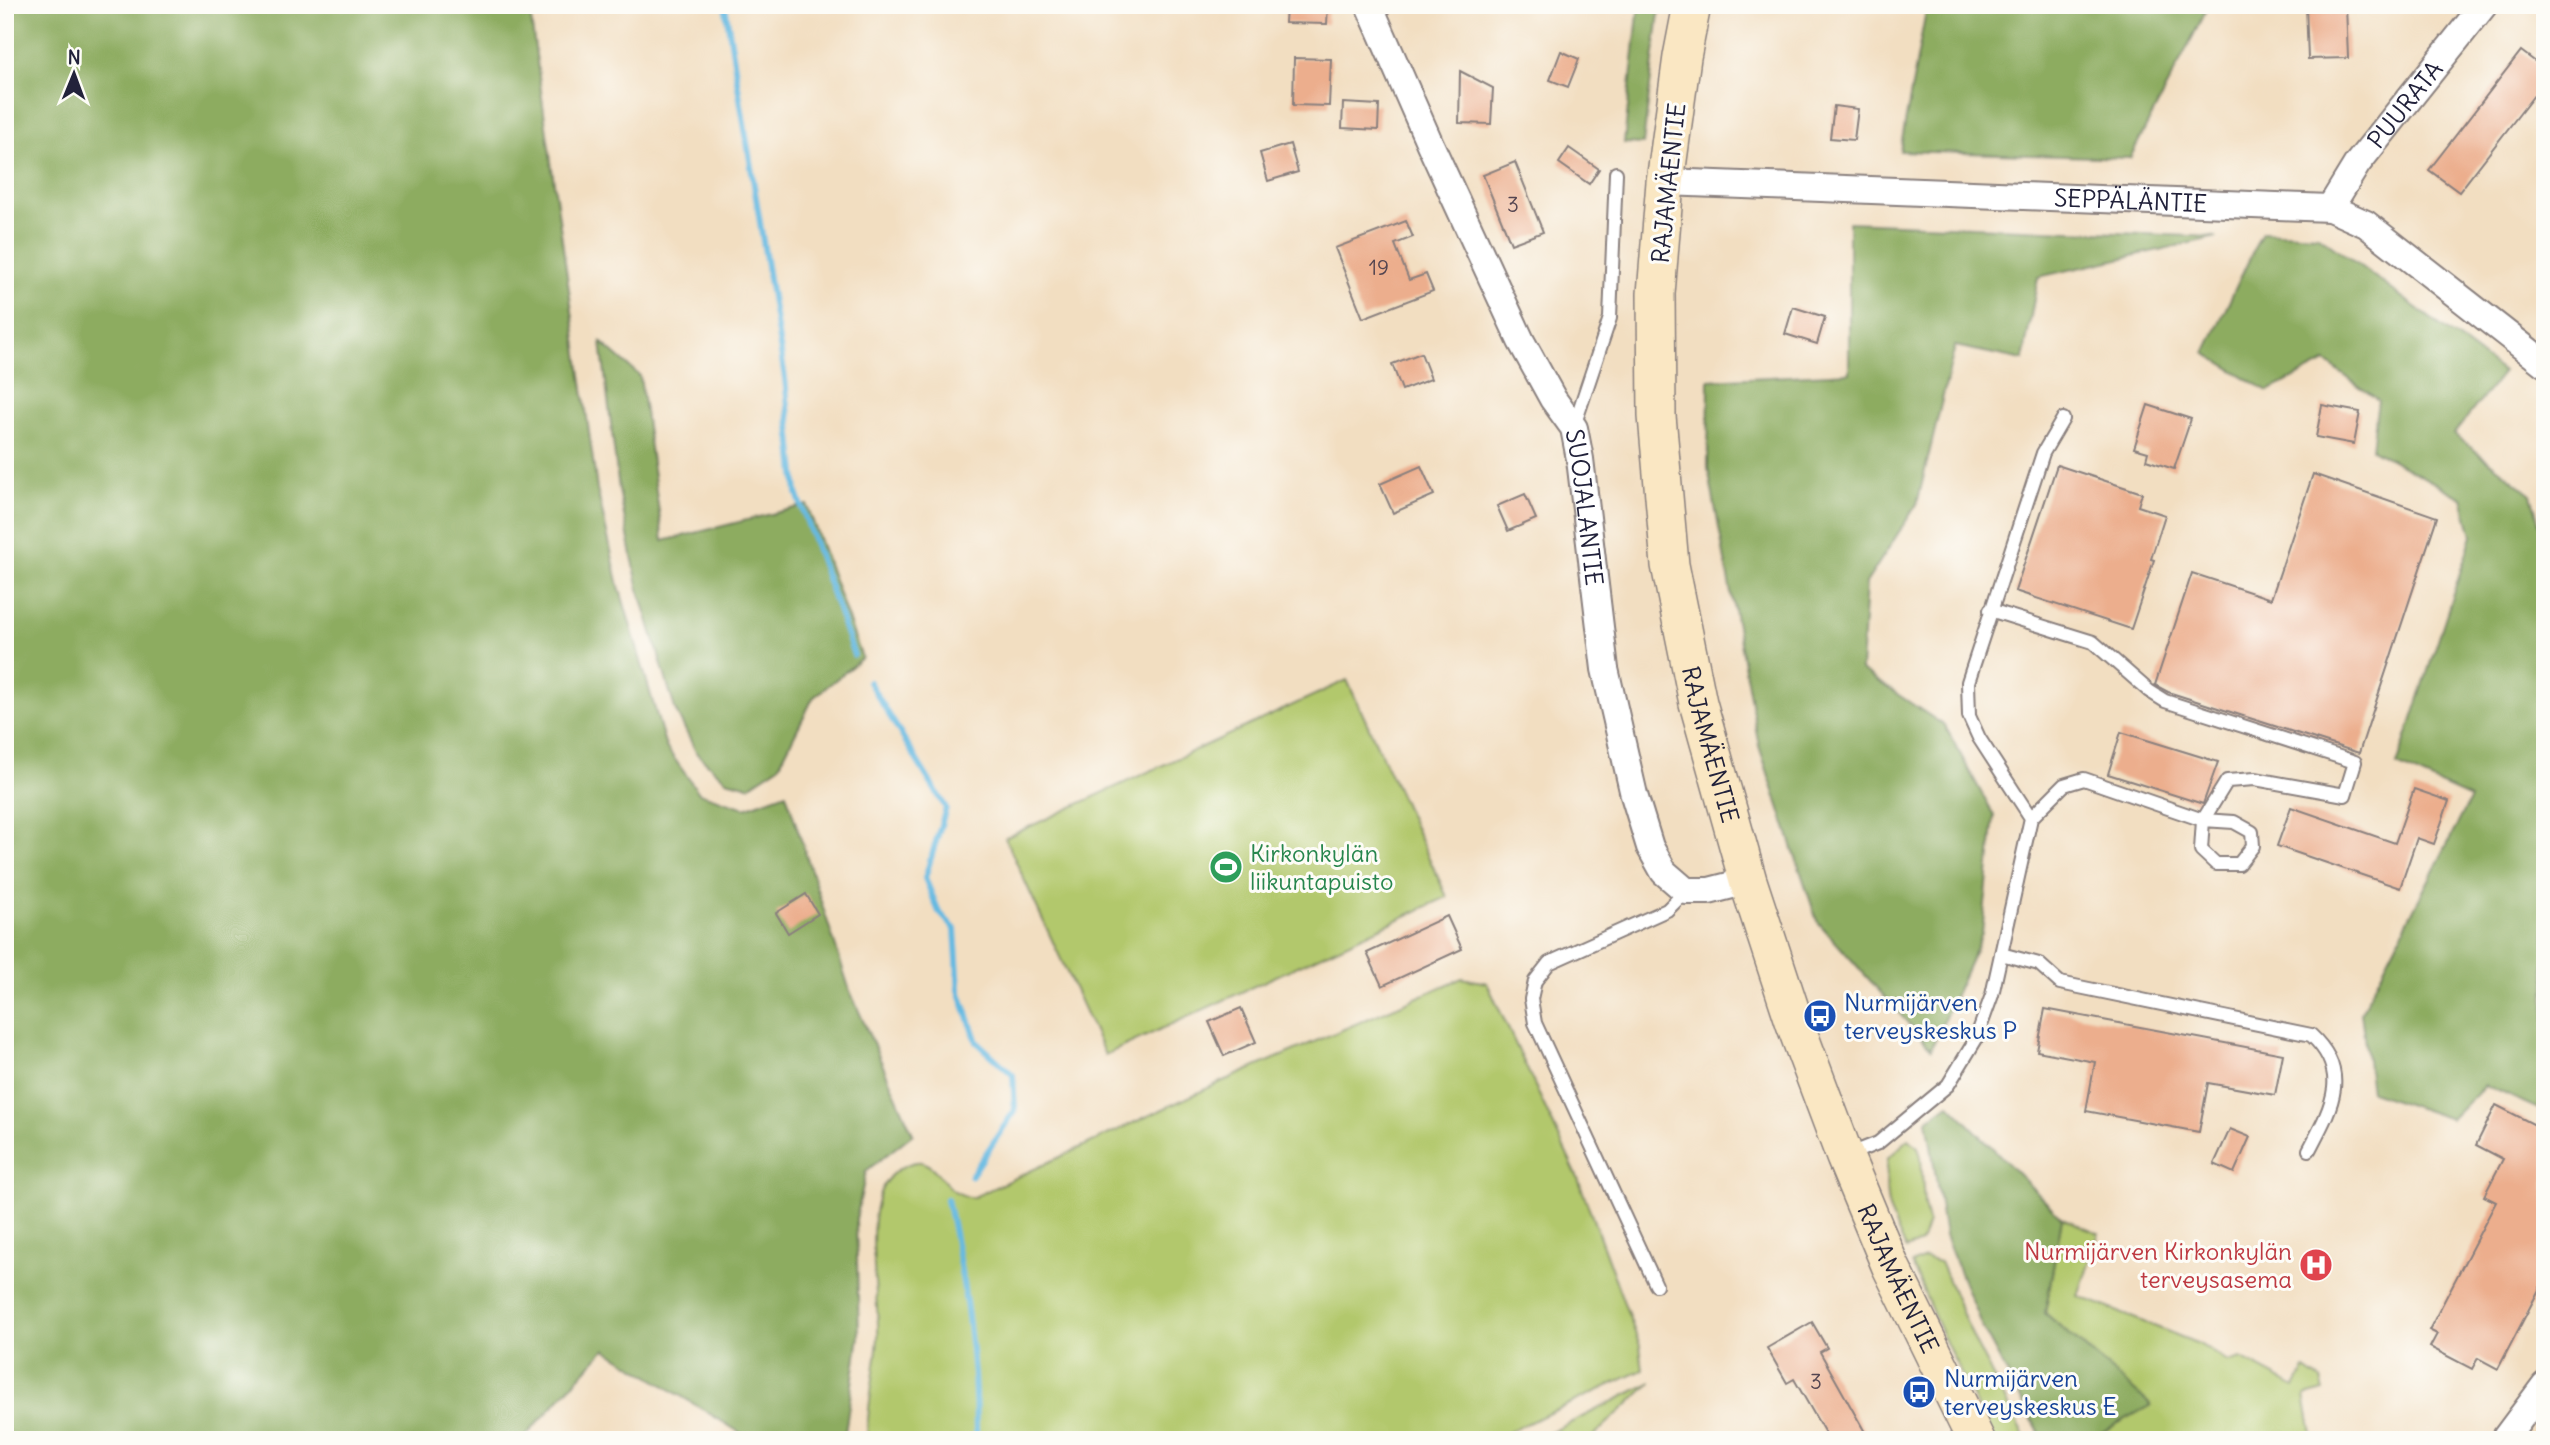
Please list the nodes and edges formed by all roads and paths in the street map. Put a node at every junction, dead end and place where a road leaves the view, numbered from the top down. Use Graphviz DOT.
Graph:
graph roads {
  1 [pos="1370,5"];
  2 [pos="1692,5"];
  3 [pos="2484,5"];
  4 [pos="1616,173"];
  5 [pos="1665,182"];
  6 [pos="2330,208"];
  7 [pos="2545,364"];
  8 [pos="2063,419"];
  9 [pos="1573,428"];
  10 [pos="1990,610"];
  11 [pos="2031,818"];
  12 [pos="2203,820"];
  13 [pos="1748,881"];
  14 [pos="1686,891"];
  15 [pos="2001,954"];
  16 [pos="2309,1150"];
  17 [pos="1844,1157"];
  18 [pos="1656,1284"];
  19 [pos="2545,1385"];
  20 [pos="1976,1440"];
  21 [pos="2504,1440"];
  1 -- 9 [label="street, SUOJALANTIE"];
  2 -- 5 [label="main road, RAJAMÄENTIE"];
  3 -- 6 [label="street, PUURATA"];
  4 -- 9 [label="lane"];
  5 -- 6 [label="street, SEPPÄLÄNTIE"];
  5 -- 13 [label="main road, RAJAMÄENTIE"];
  6 -- 7 [label="street, SEPPÄLÄNTIE"];
  8 -- 10 [label="lane"];
  9 -- 14 [label="street, SUOJALANTIE"];
  10 -- 11 [label="lane"];
  10 -- 12 [label="lane"];
  11 -- 12 [label="lane"];
  11 -- 15 [label="lane"];
  12 -- 12 [label="lane"];
  13 -- 14 [label="street"];
  13 -- 17 [label="main road, RAJAMÄENTIE"];
  14 -- 18 [label="lane"];
  15 -- 16 [label="lane"];
  15 -- 17 [label="lane"];
  17 -- 20 [label="main road, RAJAMÄENTIE"];
  19 -- 21 [label="street"];
}
